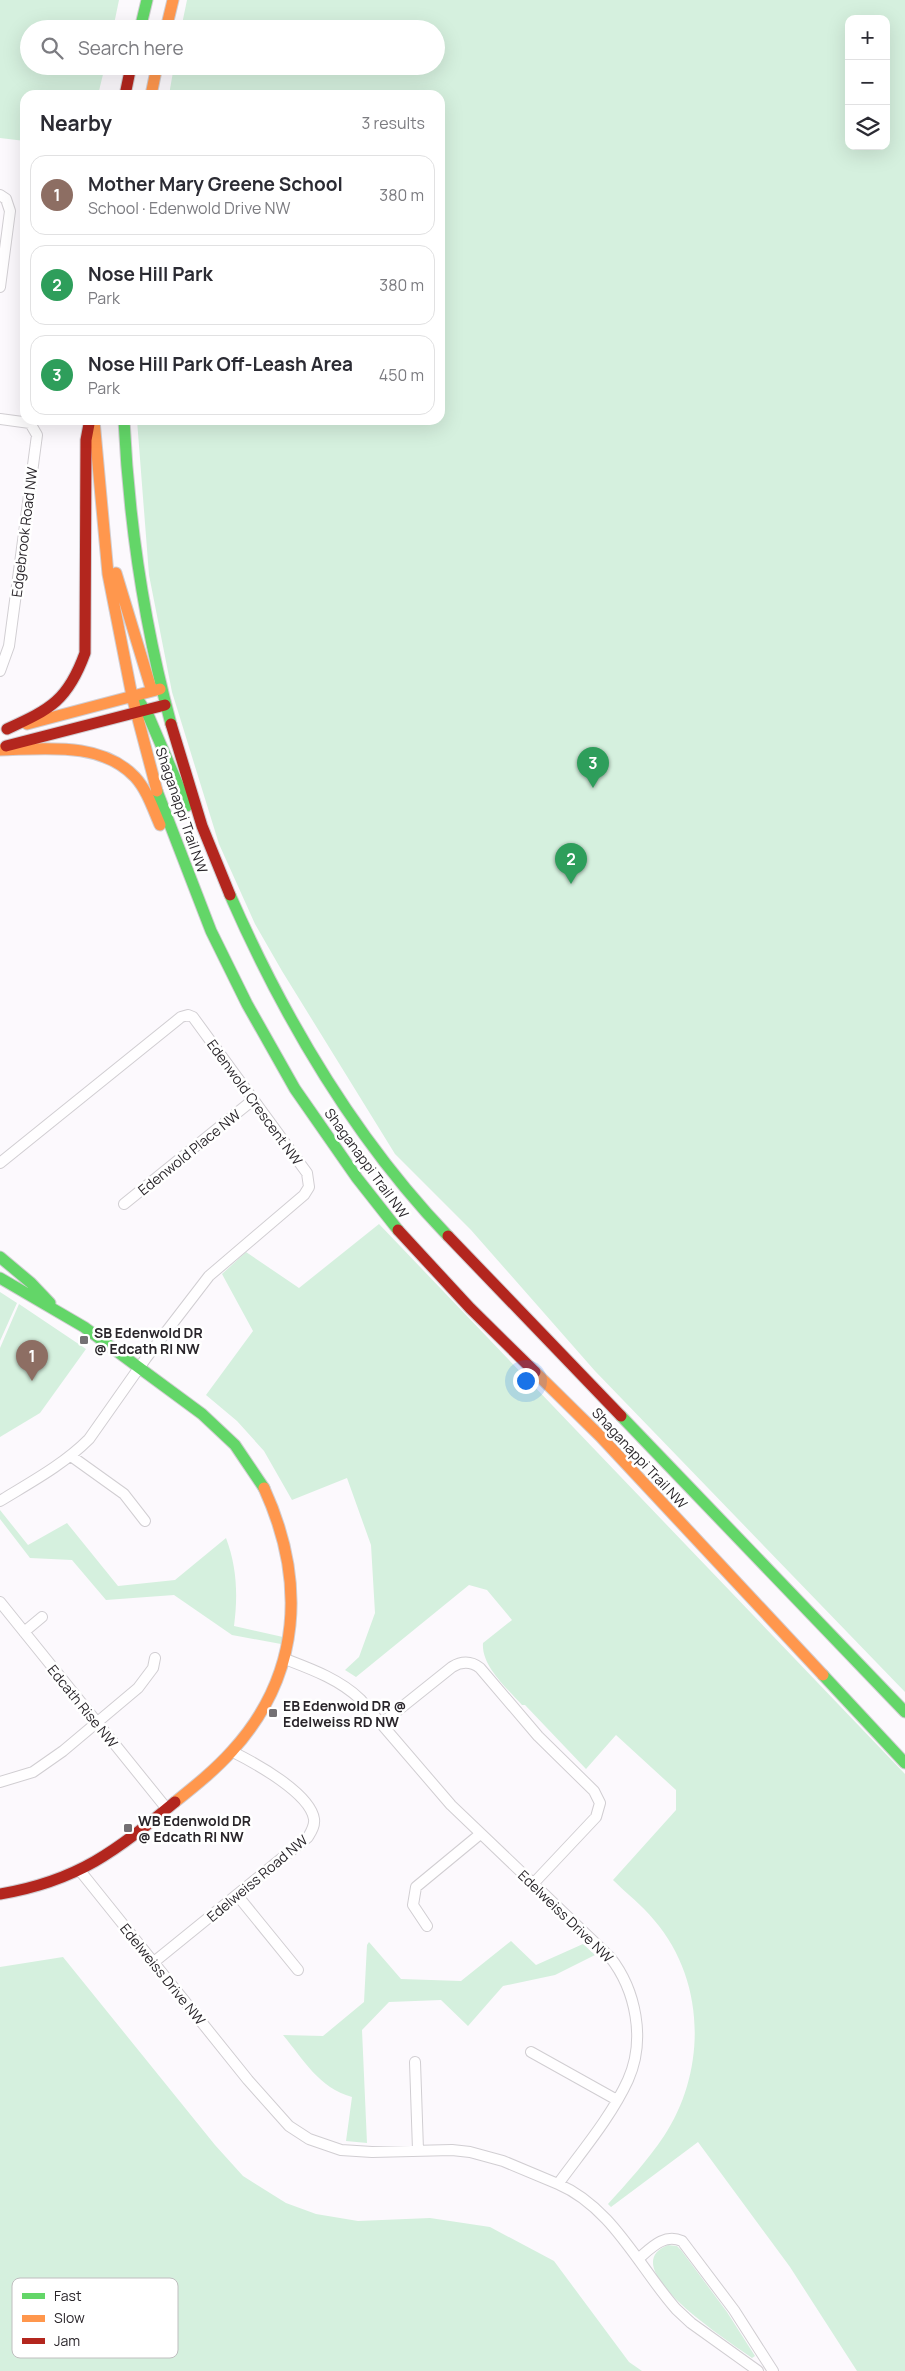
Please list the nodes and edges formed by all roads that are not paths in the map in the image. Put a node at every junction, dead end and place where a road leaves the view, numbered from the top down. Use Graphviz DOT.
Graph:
graph roads {
  1 [pos="147,0"];
  2 [pos="173,0"];
  3 [pos="142,20"];
  4 [pos="168,20"];
  5 [pos="130,75"];
  6 [pos="155,75"];
  7 [pos="126,90"];
  8 [pos="152,90"];
  9 [pos="0,194"];
  10 [pos="0,287"];
  11 [pos="0,419"];
  12 [pos="20,422"];
  13 [pos="31,425"];
  14 [pos="88,425"];
  15 [pos="94,425"];
  16 [pos="124,425"];
  17 [pos="104,533"];
  18 [pos="0,671"];
  19 [pos="156,690"];
  20 [pos="132,696"];
  21 [pos="164,705"];
  22 [pos="141,712"];
  23 [pos="4,730"];
  24 [pos="0,749"];
  25 [pos="207,842"];
  26 [pos="195,893"];
  27 [pos="253,1100"];
  28 [pos="0,1163"];
  29 [pos="124,1204"];
  30 [pos="0,1257"];
  31 [pos="0,1278"];
  32 [pos="60,1312"];
  33 [pos="139,1367"];
  34 [pos="71,1456"];
  35 [pos="0,1501"];
  36 [pos="145,1521"];
  37 [pos="0,1602"];
  38 [pos="42,1618"];
  39 [pos="24,1632"];
  40 [pos="155,1658"];
  41 [pos="285,1659"];
  42 [pos="905,1712"];
  43 [pos="97,1723"];
  44 [pos="382,1723"];
  45 [pos="233,1752"];
  46 [pos="905,1763"];
  47 [pos="0,1782"];
  48 [pos="166,1809"];
  49 [pos="479,1835"];
  50 [pos="81,1872"];
  51 [pos="532,1884"];
  52 [pos="0,1894"];
  53 [pos="237,1895"];
  54 [pos="427,1926"];
  55 [pos="154,1962"];
  56 [pos="298,1970"];
  57 [pos="531,2052"];
  58 [pos="415,2062"];
  59 [pos="617,2100"];
  60 [pos="418,2150"];
  61 [pos="558,2184"];
  62 [pos="638,2259"];
  63 [pos="758,2371"];
  64 [pos="773,2371"];
  1 -- 3 [label="main road"];
  2 -- 4 [label="main road"];
  5 -- 7 [label="main road"];
  6 -- 8 [label="main road"];
  9 -- 10 [label="street"];
  11 -- 12 [label="street, Edgebrook Road NW"];
  13 -- 18 [label="street, Edgebrook Road NW"];
  14 -- 23 [label="main road"];
  15 -- 17 [label="main road, Shaganappi Trail NW"];
  16 -- 19 [label="main road, Shaganappi Trail NW"];
  17 -- 19 [label="main road"];
  17 -- 20 [label="main road, Shaganappi Trail NW"];
  19 -- 20 [label="main road"];
  19 -- 21 [label="main road, Shaganappi Trail NW"];
  20 -- 22 [label="main road, Shaganappi Trail NW"];
  20 -- 23 [label="main road"];
  21 -- 22 [label="main road"];
  21 -- 25 [label="main road, Shaganappi Trail NW"];
  22 -- 24 [label="main road"];
  22 -- 25 [label="main road"];
  22 -- 26 [label="main road, Shaganappi Trail NW"];
  24 -- 26 [label="main road"];
  25 -- 42 [label="main road, Shaganappi Trail NW"];
  26 -- 46 [label="main road, Shaganappi Trail NW"];
  27 -- 28 [label="street, Edenwold Crescent NW"];
  27 -- 29 [label="street, Edenwold Place NW"];
  27 -- 33 [label="street, Edenwold Crescent NW"];
  30 -- 32 [label="main road"];
  31 -- 32 [label="main road"];
  32 -- 33 [label="main road"];
  33 -- 34 [label="street"];
  33 -- 41 [label="main road"];
  34 -- 35 [label="street"];
  34 -- 36 [label="street"];
  37 -- 39 [label="street, Edcath Rise NW"];
  38 -- 39 [label="street"];
  39 -- 43 [label="street, Edcath Rise NW"];
  40 -- 43 [label="street"];
  41 -- 44 [label="street, Edelweiss Drive NW"];
  41 -- 45 [label="main road"];
  43 -- 47 [label="street"];
  43 -- 48 [label="street, Edcath Rise NW"];
  44 -- 49 [label="street, Edelweiss Drive NW"];
  44 -- 51 [label="street"];
  45 -- 48 [label="main road"];
  45 -- 53 [label="street, Edelweiss Road NW"];
  48 -- 50 [label="main road"];
  49 -- 51 [label="street, Edelweiss Drive NW"];
  49 -- 54 [label="street"];
  50 -- 52 [label="main road"];
  50 -- 55 [label="street, Edelweiss Drive NW"];
  51 -- 59 [label="street, Edelweiss Drive NW"];
  53 -- 55 [label="street, Edelweiss Road NW"];
  53 -- 56 [label="street"];
  55 -- 60 [label="street, Edelweiss Drive NW"];
  57 -- 59 [label="street"];
  58 -- 60 [label="street"];
  59 -- 61 [label="street, Edelweiss Drive NW"];
  60 -- 61 [label="street, Edelweiss Drive NW"];
  61 -- 62 [label="street"];
  62 -- 63 [label="street"];
  62 -- 64 [label="street"];
}
